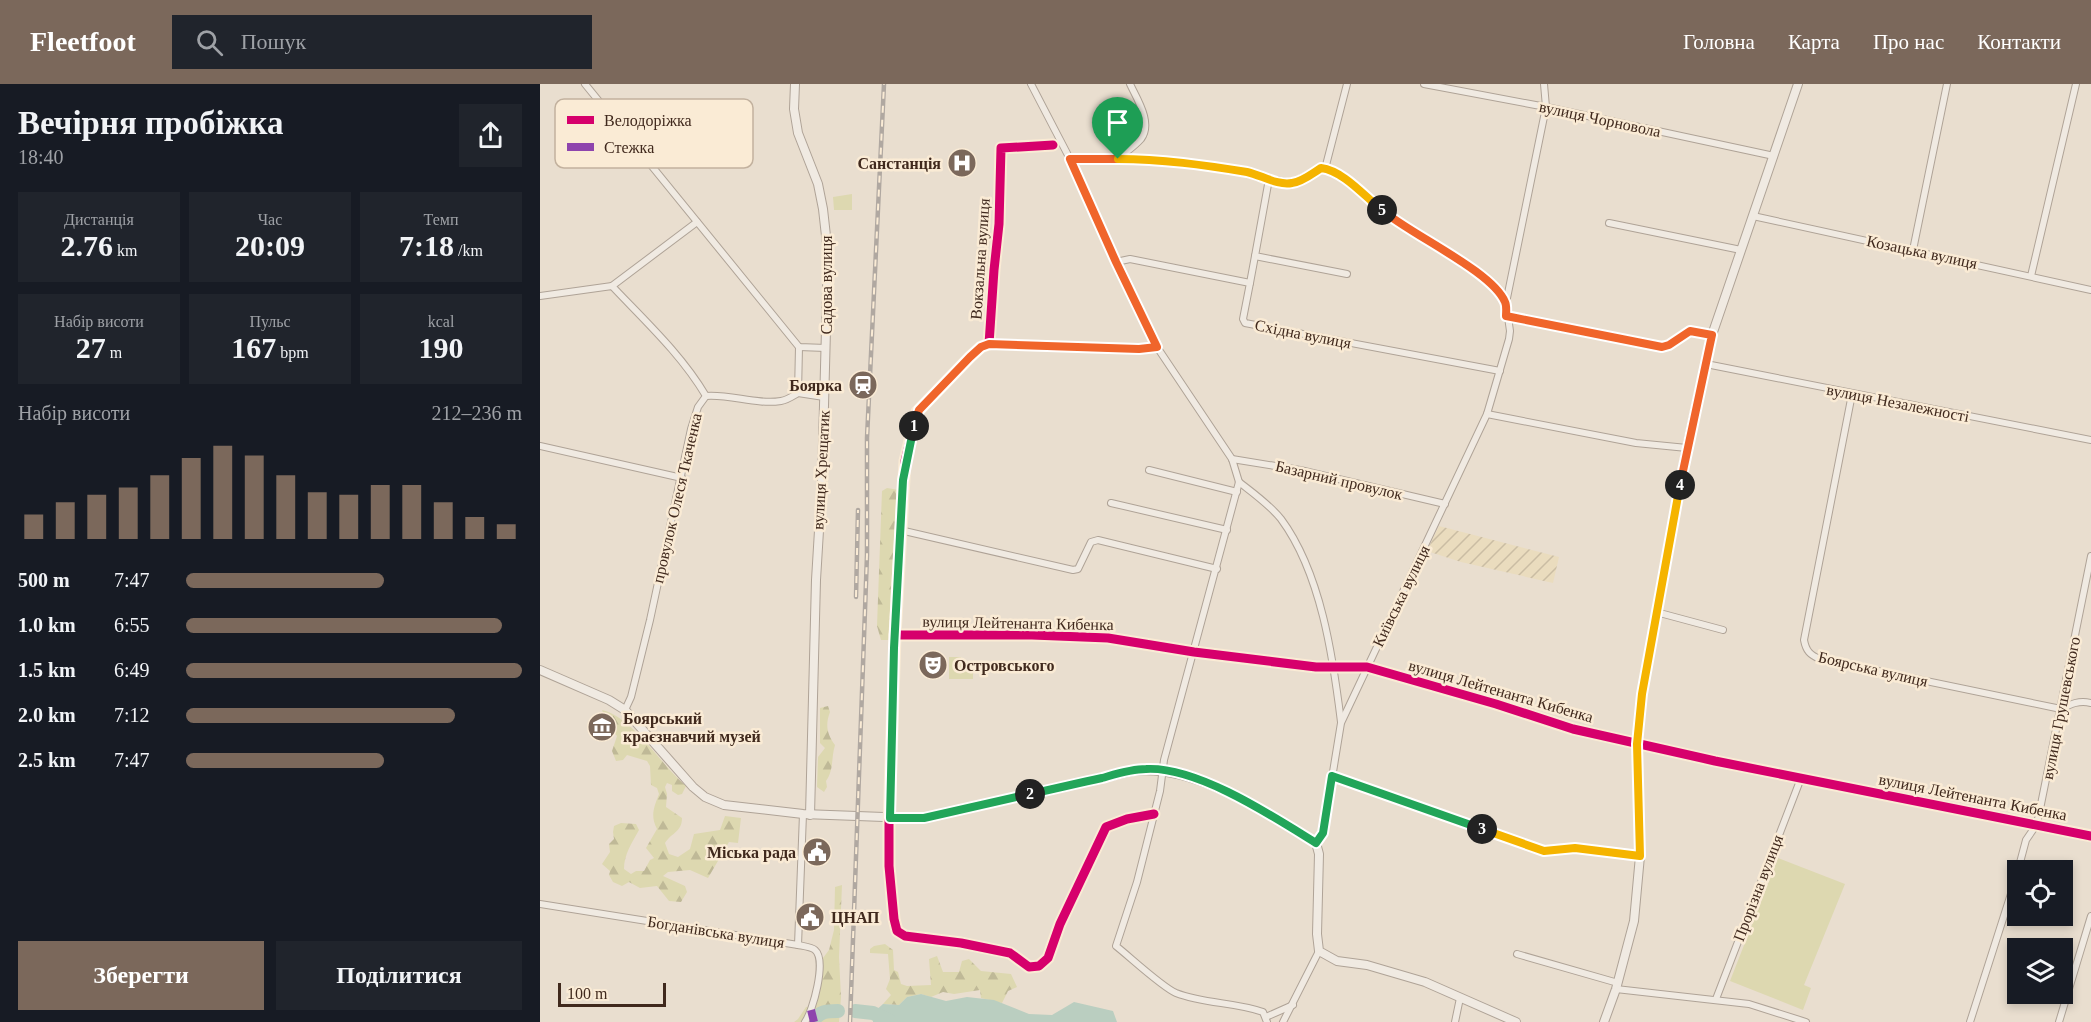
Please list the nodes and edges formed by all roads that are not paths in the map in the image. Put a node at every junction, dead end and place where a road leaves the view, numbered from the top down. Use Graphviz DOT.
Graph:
graph roads {
  1 [pos="585,84"];
  2 [pos="795,84"];
  3 [pos="1031,84"];
  4 [pos="1130,84"];
  5 [pos="1347,84"];
  6 [pos="1425,84"];
  7 [pos="1544,84"];
  8 [pos="1798,84"];
  9 [pos="1947,84"];
  10 [pos="2076,84"];
  11 [pos="597,99"];
  12 [pos="1546,107"];
  13 [pos="1053,145"];
  14 [pos="1774,156"];
  15 [pos="1070,159"];
  16 [pos="1118,159"];
  17 [pos="653,168"];
  18 [pos="1325,169"];
  19 [pos="1269,179"];
  20 [pos="1753,216"];
  21 [pos="697,222"];
  22 [pos="1610,223"];
  23 [pos="1741,250"];
  24 [pos="1913,250"];
  25 [pos="1255,256"];
  26 [pos="1116,262"];
  27 [pos="1347,274"];
  28 [pos="2031,276"];
  29 [pos="1250,284"];
  30 [pos="612,286"];
  31 [pos="2091,290"];
  32 [pos="540,296"];
  33 [pos="1506,303"];
  34 [pos="1506,316"];
  35 [pos="1712,335"];
  36 [pos="989,344"];
  37 [pos="799,347"];
  38 [pos="1157,347"];
  39 [pos="826,348"];
  40 [pos="1706,364"];
  41 [pos="1500,371"];
  42 [pos="798,393"];
  43 [pos="1852,394"];
  44 [pos="706,396"];
  45 [pos="824,397"];
  46 [pos="1487,414"];
  47 [pos="2091,440"];
  48 [pos="540,446"];
  49 [pos="1687,448"];
  50 [pos="1232,459"];
  51 [pos="1149,470"];
  52 [pos="682,478"];
  53 [pos="1239,482"];
  54 [pos="1237,492"];
  55 [pos="1111,503"];
  56 [pos="1445,504"];
  57 [pos="900,530"];
  58 [pos="1227,530"];
  59 [pos="2091,556"];
  60 [pos="1217,568"];
  61 [pos="2089,577"];
  62 [pos="1656,612"];
  63 [pos="1723,630"];
  64 [pos="895,635"];
  65 [pos="1194,652"];
  66 [pos="1334,668"];
  67 [pos="1367,668"];
  68 [pos="540,670"];
  69 [pos="2091,703"];
  70 [pos="2061,709"];
  71 [pos="625,710"];
  72 [pos="1341,723"];
  73 [pos="1637,744"];
  74 [pos="1162,770"];
  75 [pos="1332,776"];
  76 [pos="1801,778"];
  77 [pos="807,814"];
  78 [pos="1154,814"];
  79 [pos="890,818"];
  80 [pos="2037,825"];
  81 [pos="2091,836"];
  82 [pos="1316,843"];
  83 [pos="1640,856"];
  84 [pos="2021,860"];
  85 [pos="540,904"];
  86 [pos="2007,906"];
  87 [pos="2091,916"];
  88 [pos="798,945"];
  89 [pos="1319,951"];
  90 [pos="1516,954"];
  91 [pos="1617,986"];
  92 [pos="1460,998"];
  93 [pos="1716,999"];
  94 [pos="1293,1005"];
  95 [pos="1266,1019"];
  96 [pos="805,1022"];
  97 [pos="1283,1022"];
  98 [pos="1455,1022"];
  99 [pos="1516,1022"];
  100 [pos="1604,1022"];
  101 [pos="1806,1022"];
  102 [pos="1970,1022"];
  103 [pos="2059,1022"];
  1 -- 11 [label="street"];
  2 -- 39 [label="street, Садова вулиця"];
  3 -- 15 [label="street"];
  4 -- 16 [label="street"];
  5 -- 18 [label="street"];
  6 -- 12 [label="street, вулиця Чорновола"];
  7 -- 12 [label="street, Київська вулиця"];
  8 -- 14 [label="street"];
  9 -- 24 [label="street"];
  10 -- 28 [label="street"];
  12 -- 14 [label="street, вулиця Чорновола"];
  12 -- 33 [label="street, Київська вулиця"];
  13 -- 36 [label="street, Вокзальна вулиця"];
  14 -- 20 [label="street"];
  15 -- 16 [label="street"];
  15 -- 26 [label="street"];
  16 -- 19 [label="street"];
  17 -- 21 [label="street"];
  18 -- 19 [label="street"];
  18 -- 33 [label="street"];
  19 -- 25 [label="street"];
  20 -- 23 [label="street"];
  20 -- 24 [label="street, Козацька вулиця"];
  21 -- 30 [label="street"];
  21 -- 37 [label="street"];
  22 -- 23 [label="street"];
  23 -- 35 [label="street"];
  24 -- 28 [label="street, Козацька вулиця"];
  25 -- 27 [label="street"];
  25 -- 29 [label="street"];
  26 -- 29 [label="street"];
  26 -- 38 [label="street"];
  28 -- 31 [label="street, Козацька вулиця"];
  29 -- 41 [label="street, Східна вулиця"];
  30 -- 32 [label="street"];
  30 -- 44 [label="street, провулок Олеся Ткаченка"];
  33 -- 34 [label="street, Київська вулиця"];
  34 -- 35 [label="street"];
  34 -- 41 [label="street, Київська вулиця"];
  35 -- 40 [label="street"];
  36 -- 38 [label="street"];
  36 -- 57 [label="street, Вокзальна вулиця"];
  37 -- 39 [label="street"];
  37 -- 42 [label="street"];
  38 -- 50 [label="street"];
  39 -- 45 [label="street, вулиця Хрещатик"];
  40 -- 43 [label="street, вулиця Незалежності"];
  40 -- 49 [label="street"];
  41 -- 46 [label="street, Київська вулиця"];
  42 -- 44 [label="street"];
  42 -- 45 [label="street"];
  43 -- 47 [label="street, вулиця Незалежності"];
  43 -- 70 [label="street, Боярська вулиця"];
  44 -- 52 [label="street, провулок Олеся Ткаченка"];
  45 -- 77 [label="street, вулиця Хрещатик"];
  46 -- 49 [label="street"];
  46 -- 56 [label="street, Київська вулиця"];
  48 -- 52 [label="street"];
  49 -- 62 [label="street"];
  50 -- 53 [label="street"];
  50 -- 56 [label="street, Базарний провулок"];
  51 -- 54 [label="street"];
  52 -- 71 [label="street, провулок Олеся Ткаченка"];
  53 -- 54 [label="street"];
  53 -- 66 [label="street"];
  54 -- 58 [label="street"];
  55 -- 58 [label="street"];
  56 -- 67 [label="street, Київська вулиця"];
  57 -- 60 [label="street"];
  57 -- 64 [label="street, Вокзальна вулиця"];
  58 -- 60 [label="street"];
  59 -- 61 [label="street, вулиця Грушевського"];
  60 -- 65 [label="street"];
  61 -- 70 [label="street, вулиця Грушевського"];
  62 -- 63 [label="street"];
  62 -- 73 [label="street"];
  64 -- 65 [label="street, вулиця Лейтенанта Кибенка"];
  64 -- 79 [label="street, Вокзальна вулиця"];
  65 -- 66 [label="street, вулиця Лейтенанта Кибенка"];
  65 -- 74 [label="street"];
  66 -- 67 [label="street, вулиця Лейтенанта Кибенка"];
  66 -- 72 [label="street"];
  67 -- 72 [label="street, Київська вулиця"];
  67 -- 73 [label="street, вулиця Лейтенанта Кибенка"];
  68 -- 71 [label="street"];
  69 -- 70 [label="street, Боярська вулиця"];
  70 -- 80 [label="street, вулиця Грушевського"];
  71 -- 77 [label="street"];
  72 -- 75 [label="street, Київська вулиця"];
  73 -- 76 [label="street, вулиця Лейтенанта Кибенка"];
  73 -- 83 [label="street"];
  74 -- 78 [label="street"];
  74 -- 79 [label="street"];
  74 -- 82 [label="street"];
  75 -- 82 [label="street, Київська вулиця"];
  75 -- 83 [label="street"];
  76 -- 80 [label="street, вулиця Лейтенанта Кибенка"];
  76 -- 93 [label="street, Прорізна вулиця"];
  77 -- 79 [label="street"];
  77 -- 88 [label="street, Богданівська вулиця"];
  78 -- 79 [label="street, Вокзальна вулиця"];
  78 -- 95 [label="street"];
  80 -- 81 [label="street, вулиця Лейтенанта Кибенка"];
  80 -- 84 [label="street, вулиця Грушевського"];
  82 -- 89 [label="street, Київська вулиця"];
  83 -- 91 [label="street"];
  85 -- 88 [label="street, Богданівська вулиця"];
  86 -- 102 [label="street, вулиця Грушевського"];
  87 -- 103 [label="street"];
  88 -- 96 [label="street"];
  89 -- 92 [label="street"];
  89 -- 94 [label="street, Київська вулиця"];
  90 -- 91 [label="street"];
  91 -- 93 [label="street"];
  91 -- 100 [label="street"];
  92 -- 98 [label="street"];
  92 -- 99 [label="street"];
  93 -- 101 [label="street"];
  94 -- 95 [label="street"];
  94 -- 97 [label="street, Київська вулиця"];
}
